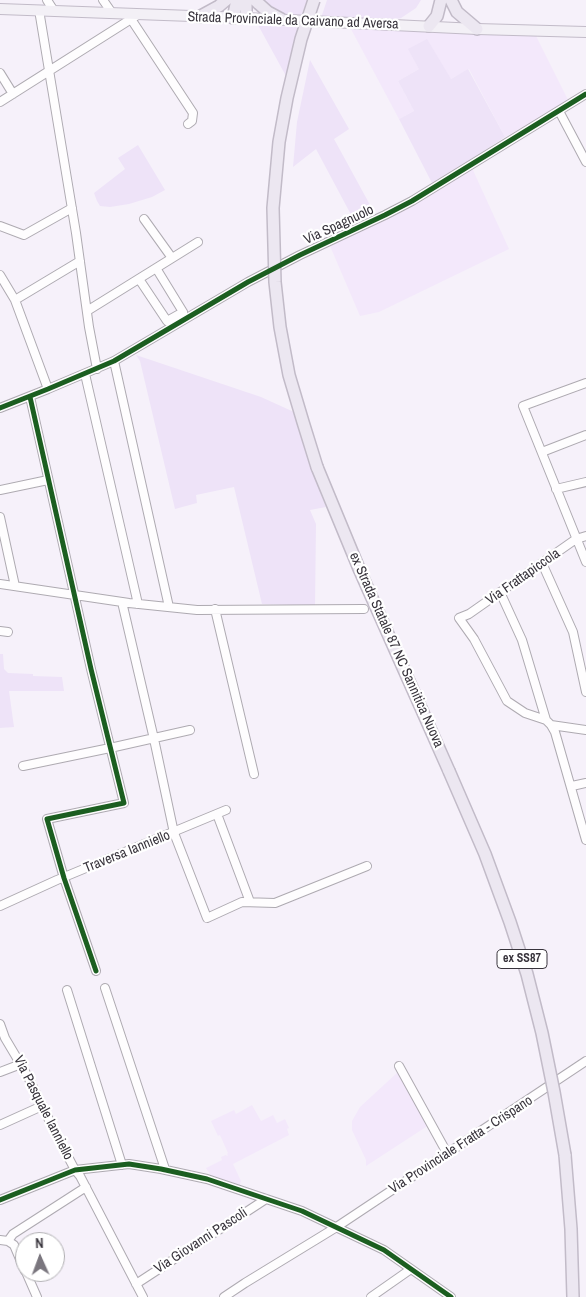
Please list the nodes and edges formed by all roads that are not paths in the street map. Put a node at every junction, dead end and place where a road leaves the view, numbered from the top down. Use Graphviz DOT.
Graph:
graph roads {
  1 [pos="47,0"];
  2 [pos="103,0"];
  3 [pos="226,0"];
  4 [pos="237,0"];
  5 [pos="246,0"];
  6 [pos="255,0"];
  7 [pos="314,0"];
  8 [pos="441,0"];
  9 [pos="451,0"];
  10 [pos="1,7"];
  11 [pos="39,10"];
  12 [pos="54,11"];
  13 [pos="112,13"];
  14 [pos="135,17"];
  15 [pos="199,17"];
  16 [pos="233,18"];
  17 [pos="246,18"];
  18 [pos="280,19"];
  19 [pos="430,26"];
  20 [pos="476,28"];
  21 [pos="586,32"];
  22 [pos="48,72"];
  23 [pos="0,73"];
  24 [pos="13,94"];
  25 [pos="586,94"];
  26 [pos="0,102"];
  27 [pos="559,111"];
  28 [pos="188,124"];
  29 [pos="586,162"];
  30 [pos="72,208"];
  31 [pos="144,219"];
  32 [pos="0,226"];
  33 [pos="198,242"];
  34 [pos="172,258"];
  35 [pos="80,261"];
  36 [pos="156,268"];
  37 [pos="0,276"];
  38 [pos="139,278"];
  39 [pos="15,300"];
  40 [pos="87,311"];
  41 [pos="114,361"];
  42 [pos="97,368"];
  43 [pos="85,374"];
  44 [pos="586,383"];
  45 [pos="48,390"];
  46 [pos="30,397"];
  47 [pos="0,408"];
  48 [pos="586,435"];
  49 [pos="542,452"];
  50 [pos="48,480"];
  51 [pos="586,482"];
  52 [pos="556,489"];
  53 [pos="0,490"];
  54 [pos="0,517"];
  55 [pos="586,536"];
  56 [pos="576,539"];
  57 [pos="586,562"];
  58 [pos="542,563"];
  59 [pos="0,584"];
  60 [pos="15,586"];
  61 [pos="500,592"];
  62 [pos="74,595"];
  63 [pos="122,602"];
  64 [pos="138,604"];
  65 [pos="169,607"];
  66 [pos="215,609"];
  67 [pos="364,609"];
  68 [pos="586,692"];
  69 [pos="548,723"];
  70 [pos="190,730"];
  71 [pos="586,730"];
  72 [pos="154,738"];
  73 [pos="110,748"];
  74 [pos="23,766"];
  75 [pos="254,774"];
  76 [pos="586,783"];
  77 [pos="572,786"];
  78 [pos="226,810"];
  79 [pos="217,814"];
  80 [pos="174,833"];
  81 [pos="586,840"];
  82 [pos="368,866"];
  83 [pos="64,878"];
  84 [pos="250,902"];
  85 [pos="0,906"];
  86 [pos="96,971"];
  87 [pos="104,988"];
  88 [pos="67,990"];
  89 [pos="0,1024"];
  90 [pos="586,1061"];
  91 [pos="21,1064"];
  92 [pos="399,1066"];
  93 [pos="0,1072"];
  94 [pos="42,1106"];
  95 [pos="0,1125"];
  96 [pos="447,1153"];
  97 [pos="122,1165"];
  98 [pos="165,1169"];
  99 [pos="75,1170"];
  100 [pos="86,1186"];
  101 [pos="266,1199"];
  102 [pos="0,1200"];
  103 [pos="335,1228"];
  104 [pos="4,1240"];
  105 [pos="15,1248"];
  106 [pos="411,1269"];
  107 [pos="29,1282"];
  108 [pos="136,1284"];
  109 [pos="573,1293"];
  110 [pos="34,1296"];
  111 [pos="143,1297"];
  112 [pos="224,1297"];
  113 [pos="371,1297"];
  114 [pos="451,1297"];
  1 -- 12 [label="street"];
  2 -- 13 [label="street"];
  3 -- 15 [label="highway"];
  4 -- 16 [label="highway"];
  5 -- 17 [label="highway"];
  6 -- 18 [label="highway"];
  7 -- 109 [label="highway, ex Strada Statale 87 NC Sannitica Nuova / ex SS87, bridge"];
  8 -- 19 [label="highway"];
  9 -- 20 [label="highway"];
  10 -- 11 [label="main road, Strada Provinciale da Caivano ad Aversa"];
  11 -- 12 [label="main road, Strada Provinciale da Caivano ad Aversa"];
  11 -- 22 [label="street"];
  12 -- 13 [label="main road, Strada Provinciale da Caivano ad Aversa"];
  13 -- 14 [label="main road, Strada Provinciale da Caivano ad Aversa"];
  14 -- 15 [label="main road, Strada Provinciale da Caivano ad Aversa"];
  14 -- 22 [label="street"];
  14 -- 28 [label="street"];
  15 -- 16 [label="main road, Strada Provinciale da Caivano ad Aversa"];
  16 -- 17 [label="main road, Strada Provinciale da Caivano ad Aversa"];
  17 -- 18 [label="main road, Strada Provinciale da Caivano ad Aversa"];
  18 -- 19 [label="main road, Strada Provinciale da Caivano ad Aversa"];
  19 -- 20 [label="main road, Strada Provinciale da Caivano ad Aversa"];
  20 -- 21 [label="main road, Strada Provinciale da Caivano ad Aversa"];
  22 -- 24 [label="street"];
  22 -- 30 [label="street"];
  23 -- 24 [label="street"];
  24 -- 26 [label="street"];
  25 -- 27 [label="street, Via Spagnuolo"];
  27 -- 29 [label="street"];
  27 -- 41 [label="street, Via Spagnuolo"];
  30 -- 32 [label="street"];
  30 -- 35 [label="street"];
  31 -- 34 [label="street"];
  33 -- 34 [label="street"];
  34 -- 36 [label="street"];
  35 -- 39 [label="street"];
  35 -- 40 [label="street"];
  36 -- 38 [label="street"];
  36 -- 38 [label="street"];
  37 -- 39 [label="street"];
  38 -- 40 [label="street"];
  39 -- 45 [label="street"];
  40 -- 42 [label="street"];
  41 -- 42 [label="street, Via Spagnuolo"];
  41 -- 65 [label="street"];
  42 -- 43 [label="street, Via Spagnuolo"];
  43 -- 45 [label="street, Via Spagnuolo"];
  43 -- 64 [label="street"];
  44 -- 49 [label="street"];
  45 -- 46 [label="street, Via Spagnuolo"];
  46 -- 47 [label="street, Via Spagnuolo"];
  46 -- 50 [label="street"];
  48 -- 49 [label="street"];
  49 -- 52 [label="street"];
  50 -- 53 [label="street"];
  50 -- 62 [label="street"];
  51 -- 52 [label="street"];
  52 -- 56 [label="street"];
  54 -- 60 [label="street"];
  55 -- 56 [label="street, Via Frattapiccola"];
  56 -- 57 [label="street"];
  56 -- 58 [label="street, Via Frattapiccola"];
  58 -- 61 [label="street, Via Frattapiccola"];
  58 -- 68 [label="street"];
  59 -- 60 [label="street"];
  60 -- 62 [label="street"];
  61 -- 69 [label="street"];
  61 -- 69 [label="street, Via Frattapiccola"];
  62 -- 63 [label="street"];
  62 -- 73 [label="street"];
  63 -- 64 [label="street"];
  63 -- 72 [label="street"];
  64 -- 65 [label="street"];
  65 -- 66 [label="street"];
  66 -- 67 [label="street"];
  66 -- 75 [label="street"];
  69 -- 71 [label="street"];
  69 -- 77 [label="street"];
  70 -- 72 [label="street"];
  72 -- 73 [label="street"];
  72 -- 80 [label="street"];
  73 -- 74 [label="street"];
  73 -- 83 [label="street"];
  76 -- 77 [label="street"];
  77 -- 81 [label="street"];
  78 -- 79 [label="street, Traversa Ianniello"];
  79 -- 80 [label="street, Traversa Ianniello"];
  79 -- 84 [label="street"];
  80 -- 83 [label="street, Traversa Ianniello"];
  80 -- 84 [label="street"];
  82 -- 84 [label="street"];
  83 -- 85 [label="street, Traversa Ianniello"];
  83 -- 86 [label="street"];
  87 -- 98 [label="street"];
  88 -- 97 [label="street"];
  89 -- 91 [label="street, Via Pasquale Ianniello"];
  90 -- 96 [label="street, Via Provinciale Fratta - Crispano"];
  91 -- 93 [label="street"];
  91 -- 94 [label="street, Via Pasquale Ianniello"];
  92 -- 96 [label="street"];
  94 -- 95 [label="street"];
  94 -- 99 [label="street, Via Pasquale Ianniello"];
  96 -- 103 [label="street, Via Provinciale Fratta - Crispano"];
  97 -- 98 [label="street"];
  97 -- 99 [label="street"];
  98 -- 101 [label="street"];
  99 -- 100 [label="street, Via Pasquale Ianniello"];
  99 -- 102 [label="street"];
  100 -- 104 [label="street"];
  100 -- 108 [label="street, Via Pasquale Ianniello"];
  101 -- 103 [label="street"];
  101 -- 108 [label="street, Via Giovanni Pascoli"];
  103 -- 106 [label="street"];
  103 -- 112 [label="street, Via Provinciale Fratta - Crispano"];
  104 -- 105 [label="street"];
  106 -- 113 [label="street"];
  106 -- 114 [label="street"];
  107 -- 110 [label="street"];
  108 -- 111 [label="street, Via Pasquale Ianniello"];
}
